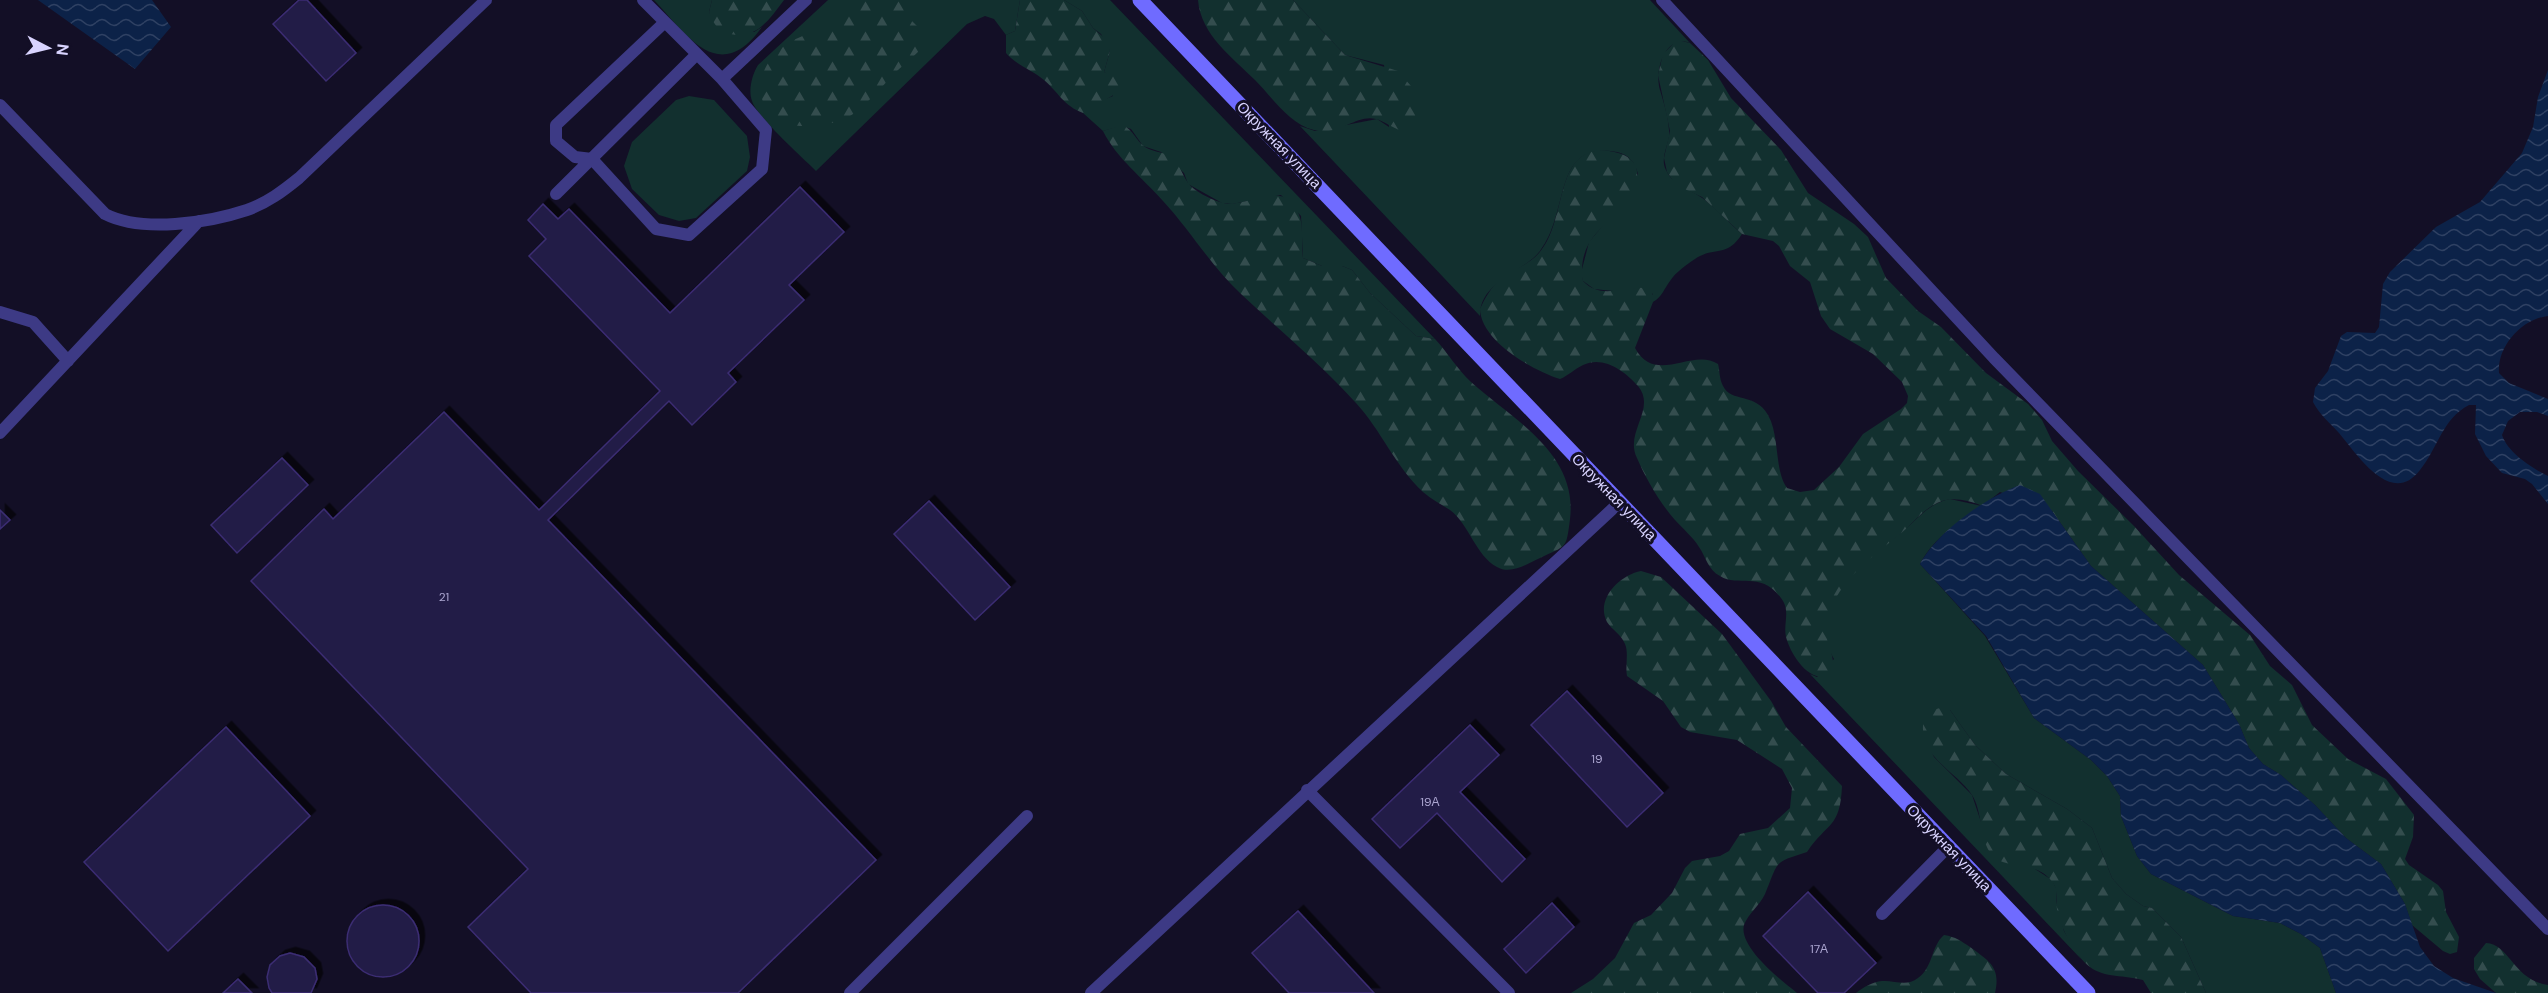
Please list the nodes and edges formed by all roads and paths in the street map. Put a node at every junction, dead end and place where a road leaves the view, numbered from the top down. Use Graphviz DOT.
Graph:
graph roads {
  1 [pos="486,0"];
  2 [pos="643,0"];
  3 [pos="806,0"];
  4 [pos="1140,0"];
  5 [pos="1662,0"];
  6 [pos="665,22"];
  7 [pos="697,54"];
  8 [pos="722,80"];
  9 [pos="0,105"];
  10 [pos="592,159"];
  11 [pos="556,194"];
  12 [pos="199,221"];
  13 [pos="0,312"];
  14 [pos="68,361"];
  15 [pos="3,426"];
  16 [pos="1620,502"];
  17 [pos="1307,790"];
  18 [pos="1027,816"];
  19 [pos="1948,847"];
  20 [pos="1882,914"];
  21 [pos="2548,929"];
  22 [pos="850,993"];
  23 [pos="1091,993"];
  24 [pos="1509,993"];
  25 [pos="2088,993"];
  1 -- 12 [label="lane"];
  2 -- 6 [label="lane"];
  3 -- 8 [label="lane"];
  4 -- 16 [label="main road, Окружная улица"];
  5 -- 21 [label="lane"];
  6 -- 7 [label="lane"];
  6 -- 10 [label="lane"];
  7 -- 8 [label="lane"];
  7 -- 10 [label="lane"];
  8 -- 10 [label="lane"];
  9 -- 12 [label="lane"];
  10 -- 11 [label="lane"];
  12 -- 14 [label="lane"];
  13 -- 14 [label="lane"];
  14 -- 15 [label="lane"];
  16 -- 17 [label="lane"];
  16 -- 19 [label="main road, Окружная улица"];
  17 -- 23 [label="lane"];
  17 -- 24 [label="lane"];
  18 -- 22 [label="lane"];
  19 -- 20 [label="lane"];
  19 -- 25 [label="main road, Окружная улица"];
}
